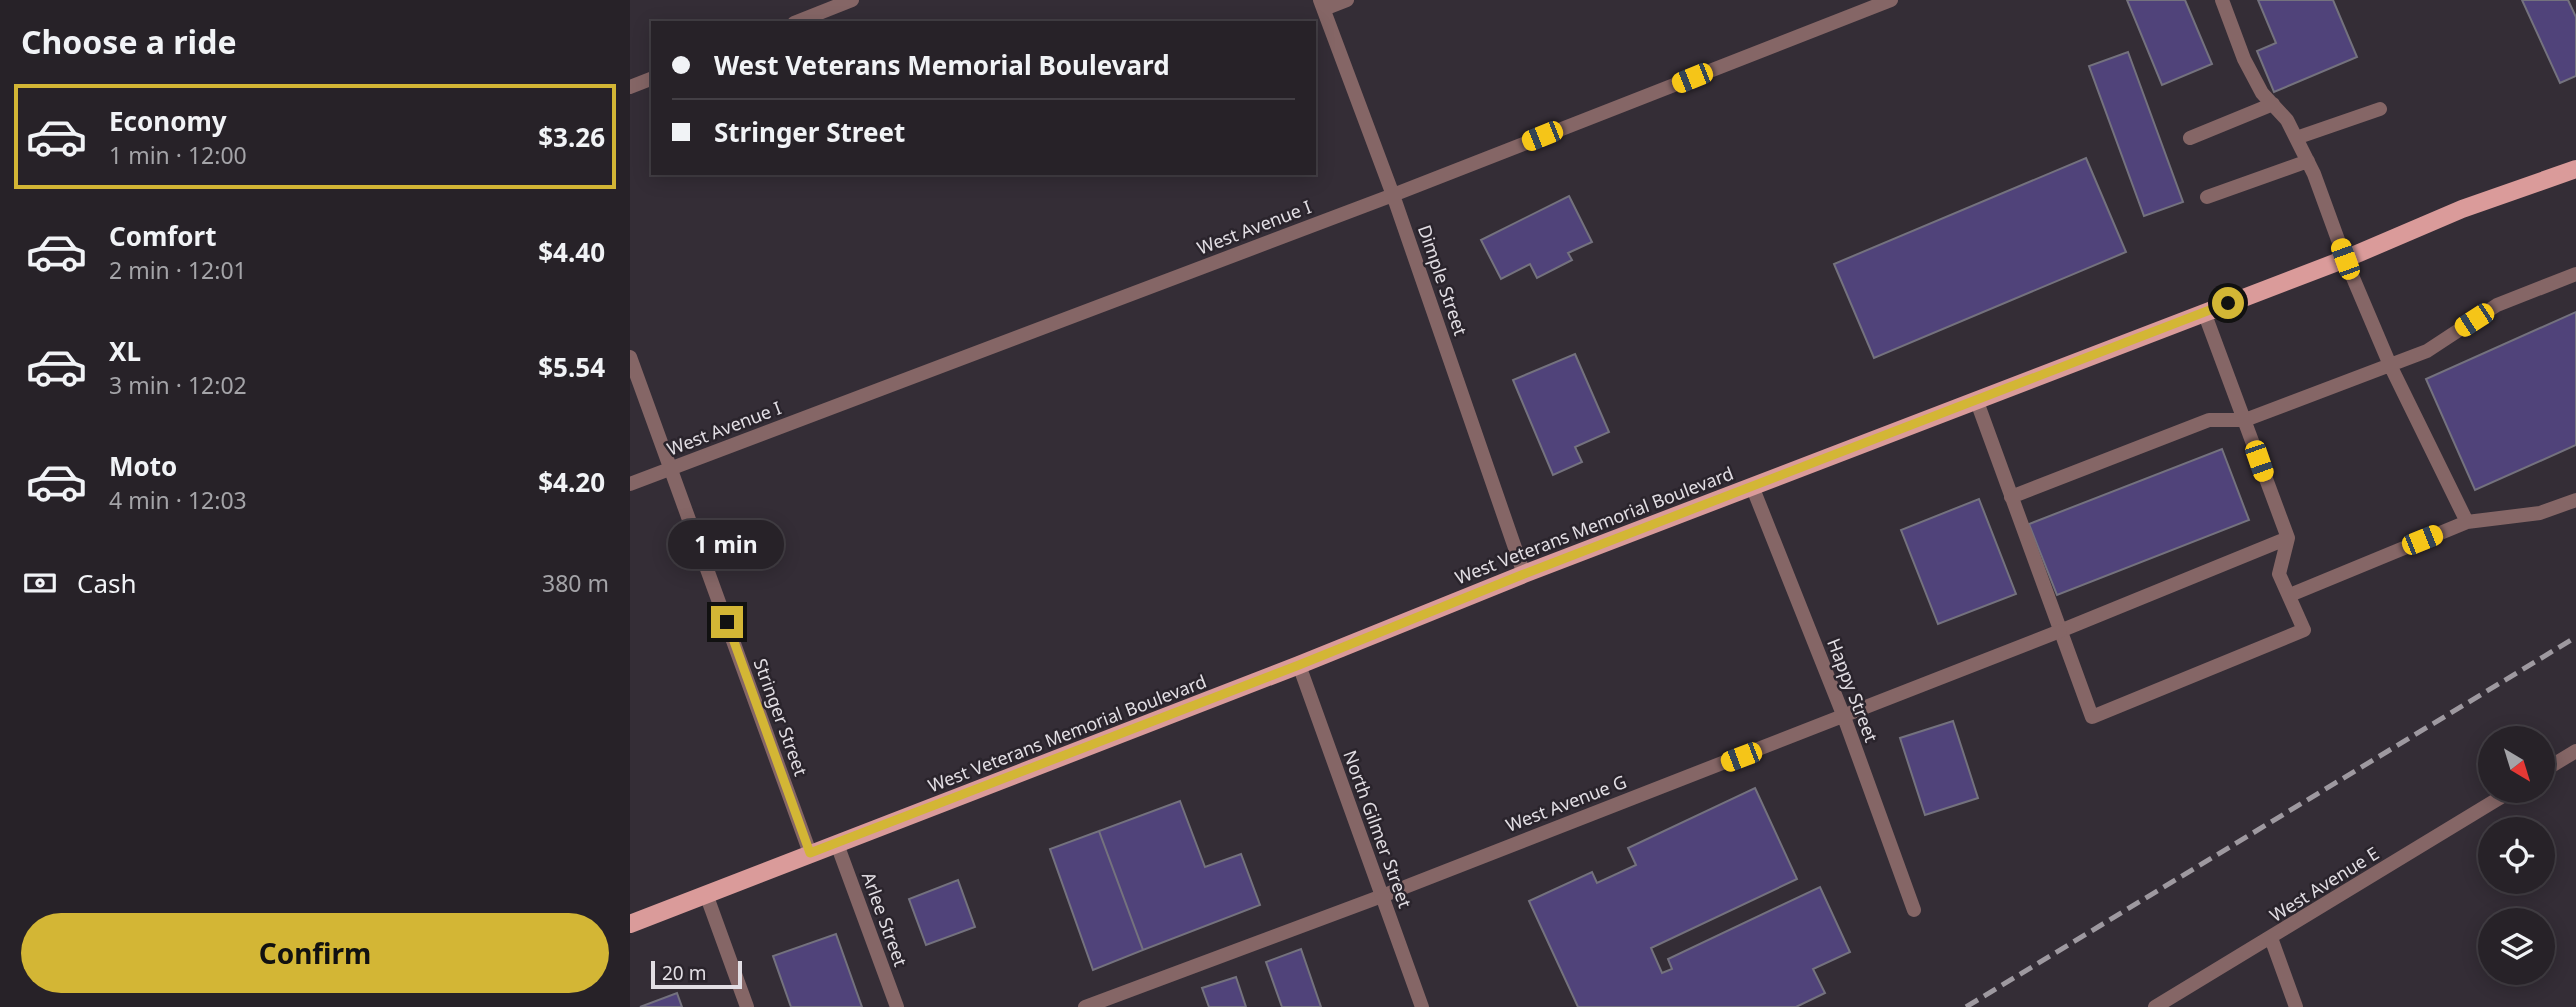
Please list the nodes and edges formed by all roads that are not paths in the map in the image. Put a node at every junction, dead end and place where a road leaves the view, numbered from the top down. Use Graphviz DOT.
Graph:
graph roads {
  1 [pos="852,0"];
  2 [pos="1347,0"];
  3 [pos="1891,0"];
  4 [pos="2222,0"];
  5 [pos="1322,5"];
  6 [pos="799,21"];
  7 [pos="651,79"];
  8 [pos="630,87"];
  9 [pos="2273,104"];
  10 [pos="2380,109"];
  11 [pos="2190,138"];
  12 [pos="2296,138"];
  13 [pos="2308,161"];
  14 [pos="2576,169"];
  15 [pos="1393,195"];
  16 [pos="2207,197"];
  17 [pos="2345,259"];
  18 [pos="2576,274"];
  19 [pos="2204,312"];
  20 [pos="630,357"];
  21 [pos="2390,365"];
  22 [pos="1976,400"];
  23 [pos="2245,420"];
  24 [pos="671,469"];
  25 [pos="630,484"];
  26 [pos="1752,486"];
  27 [pos="2011,497"];
  28 [pos="2576,500"];
  29 [pos="2468,522"];
  30 [pos="2288,538"];
  31 [pos="1524,574"];
  32 [pos="2290,595"];
  33 [pos="2060,631"];
  34 [pos="1299,665"];
  35 [pos="1844,717"];
  36 [pos="2576,751"];
  37 [pos="2555,764"];
  38 [pos="2491,803"];
  39 [pos="837,845"];
  40 [pos="810,853"];
  41 [pos="706,894"];
  42 [pos="1382,896"];
  43 [pos="1914,910"];
  44 [pos="630,924"];
  45 [pos="2271,938"];
  46 [pos="747,1007"];
  47 [pos="897,1007"];
  48 [pos="1085,1007"];
  49 [pos="1422,1007"];
  50 [pos="2155,1007"];
  51 [pos="2296,1007"];
  1 -- 6 [label="street"];
  2 -- 5 [label="street"];
  3 -- 15 [label="street, West Avenue I"];
  4 -- 9 [label="street"];
  5 -- 15 [label="street, Dimple Street"];
  7 -- 8 [label="street"];
  9 -- 11 [label="street"];
  9 -- 12 [label="street"];
  10 -- 12 [label="street"];
  12 -- 13 [label="street"];
  13 -- 16 [label="street"];
  13 -- 17 [label="street"];
  14 -- 17 [label="main road, West Veterans Memorial Boulevard"];
  15 -- 24 [label="street, West Avenue I"];
  15 -- 31 [label="street, Dimple Street"];
  17 -- 19 [label="main road, West Veterans Memorial Boulevard"];
  17 -- 21 [label="street"];
  18 -- 21 [label="street"];
  19 -- 22 [label="main road, West Veterans Memorial Boulevard"];
  19 -- 23 [label="street"];
  20 -- 24 [label="street, Stringer Street"];
  21 -- 23 [label="street"];
  21 -- 29 [label="street"];
  22 -- 26 [label="main road, West Veterans Memorial Boulevard"];
  22 -- 27 [label="street"];
  23 -- 27 [label="street"];
  23 -- 30 [label="street"];
  24 -- 25 [label="street, West Avenue I"];
  24 -- 40 [label="street, Stringer Street"];
  26 -- 31 [label="main road, West Veterans Memorial Boulevard"];
  26 -- 35 [label="street, Happy Street"];
  27 -- 33 [label="street"];
  28 -- 29 [label="street"];
  29 -- 32 [label="street"];
  30 -- 32 [label="street"];
  30 -- 33 [label="street, West Avenue G"];
  31 -- 34 [label="main road, West Veterans Memorial Boulevard"];
  32 -- 33 [label="street"];
  33 -- 35 [label="street, West Avenue G"];
  34 -- 39 [label="main road, West Veterans Memorial Boulevard"];
  34 -- 42 [label="street, North Gilmer Street"];
  35 -- 42 [label="street, West Avenue G"];
  35 -- 43 [label="street, Happy Street"];
  36 -- 37 [label="street"];
  38 -- 45 [label="street, West Avenue E"];
  39 -- 40 [label="main road, West Veterans Memorial Boulevard"];
  39 -- 47 [label="street, Arlee Street"];
  40 -- 41 [label="main road, West Veterans Memorial Boulevard"];
  41 -- 44 [label="main road, West Veterans Memorial Boulevard"];
  41 -- 46 [label="street"];
  42 -- 48 [label="street, West Avenue G"];
  42 -- 49 [label="street, North Gilmer Street"];
  45 -- 50 [label="street, West Avenue E"];
  45 -- 51 [label="street"];
}
